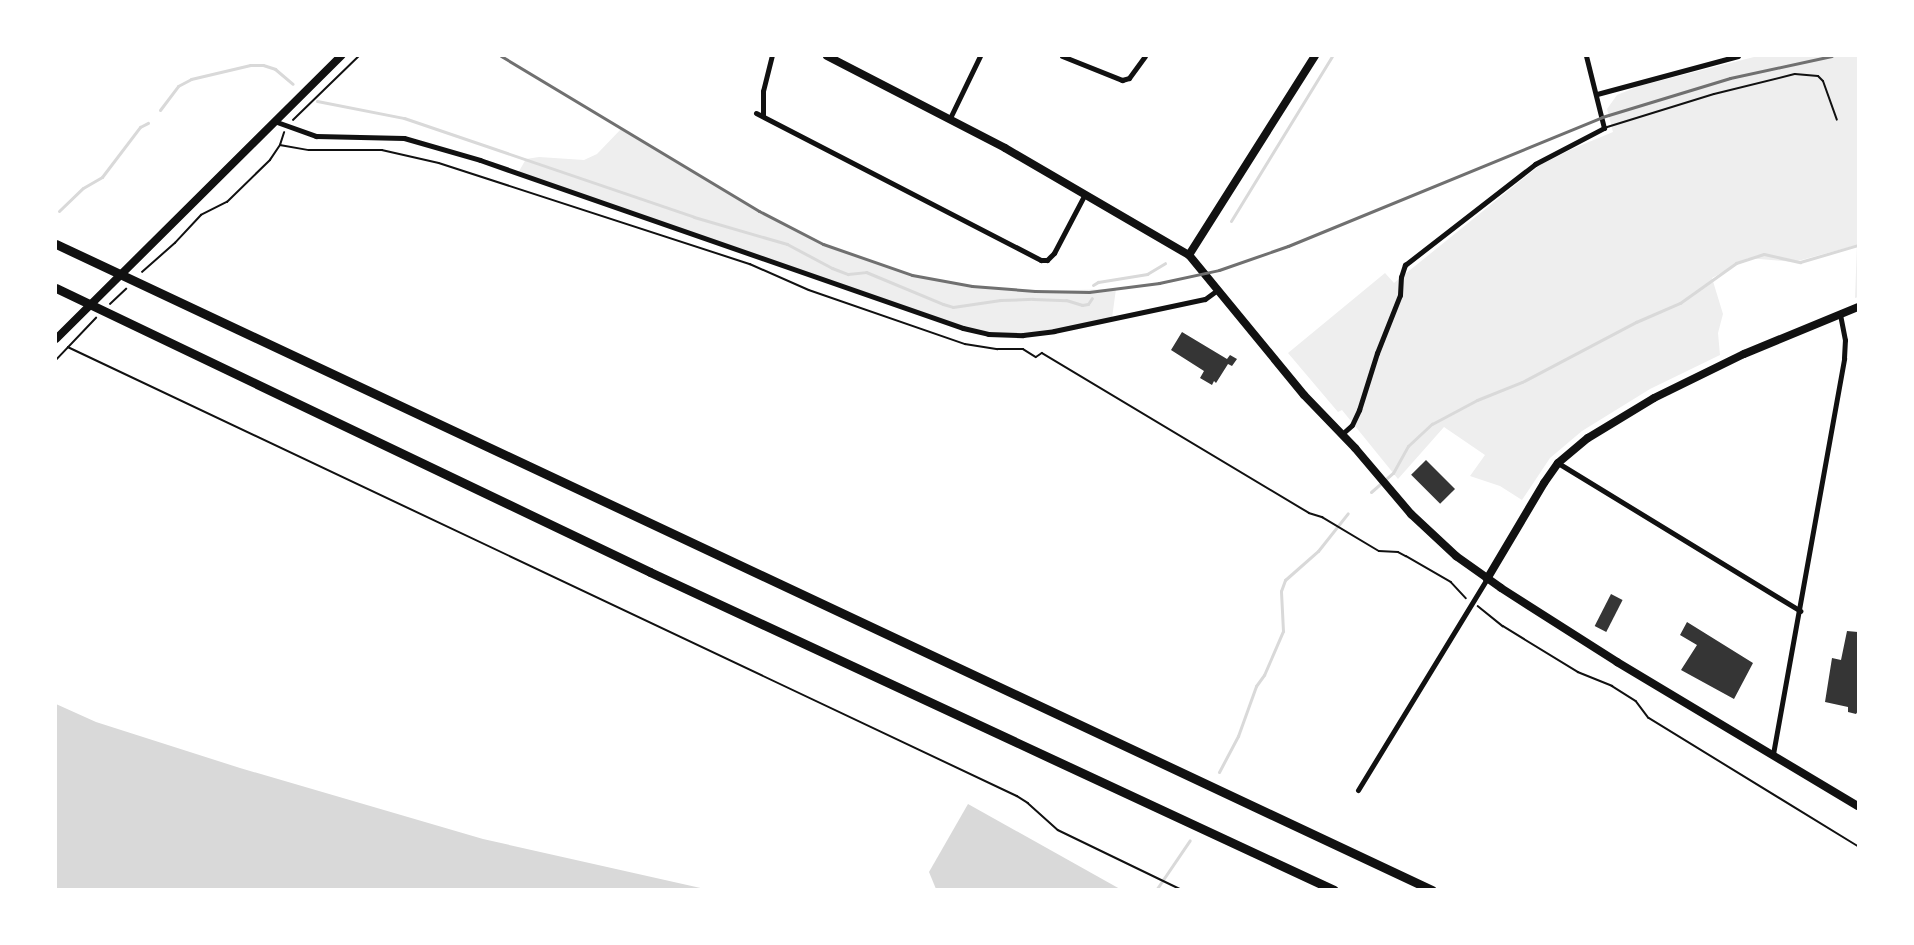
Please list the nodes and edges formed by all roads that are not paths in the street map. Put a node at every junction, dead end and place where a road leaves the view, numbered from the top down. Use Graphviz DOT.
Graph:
graph roads {
  1 [pos="341,56"];
  2 [pos="772,56"];
  3 [pos="827,56"];
  4 [pos="980,56"];
  5 [pos="1062,56"];
  6 [pos="1145,56"];
  7 [pos="1315,56"];
  8 [pos="1586,56"];
  9 [pos="1738,56"];
  10 [pos="1597,94"];
  11 [pos="756,113"];
  12 [pos="763,115"];
  13 [pos="950,118"];
  14 [pos="1837,120"];
  15 [pos="274,121"];
  16 [pos="1604,128"];
  17 [pos="1085,194"];
  18 [pos="56,239"];
  19 [pos="56,244"];
  20 [pos="1189,255"];
  21 [pos="90,260"];
  22 [pos="59,290"];
  23 [pos="1216,291"];
  24 [pos="1858,307"];
  25 [pos="1840,314"];
  26 [pos="56,339"];
  27 [pos="1341,434"];
  28 [pos="1558,463"];
  29 [pos="1487,579"];
  30 [pos="1800,611"];
  31 [pos="1773,754"];
  32 [pos="1358,790"];
  33 [pos="1858,806"];
  34 [pos="1334,890"];
  35 [pos="1432,890"];
  1 -- 15 [label="main road"];
  2 -- 12 [label="street"];
  3 -- 13 [label="main road"];
  4 -- 13 [label="street"];
  5 -- 6 [label="street"];
  7 -- 20 [label="main road"];
  8 -- 10 [label="street"];
  9 -- 10 [label="street"];
  10 -- 16 [label="street"];
  11 -- 12 [label="street"];
  12 -- 17 [label="street"];
  13 -- 17 [label="main road"];
  14 -- 16 [label="lane"];
  15 -- 23 [label="street"];
  15 -- 26 [label="main road"];
  16 -- 27 [label="street"];
  17 -- 20 [label="main road"];
  18 -- 21 [label="highway"];
  19 -- 21 [label="highway"];
  20 -- 23 [label="main road"];
  21 -- 35 [label="highway"];
  22 -- 34 [label="highway"];
  23 -- 27 [label="main road"];
  24 -- 25 [label="main road"];
  25 -- 28 [label="main road"];
  25 -- 30 [label="street"];
  27 -- 29 [label="main road"];
  28 -- 29 [label="main road"];
  28 -- 30 [label="street"];
  29 -- 31 [label="main road"];
  29 -- 32 [label="street"];
  30 -- 31 [label="street"];
  31 -- 33 [label="main road"];
}
